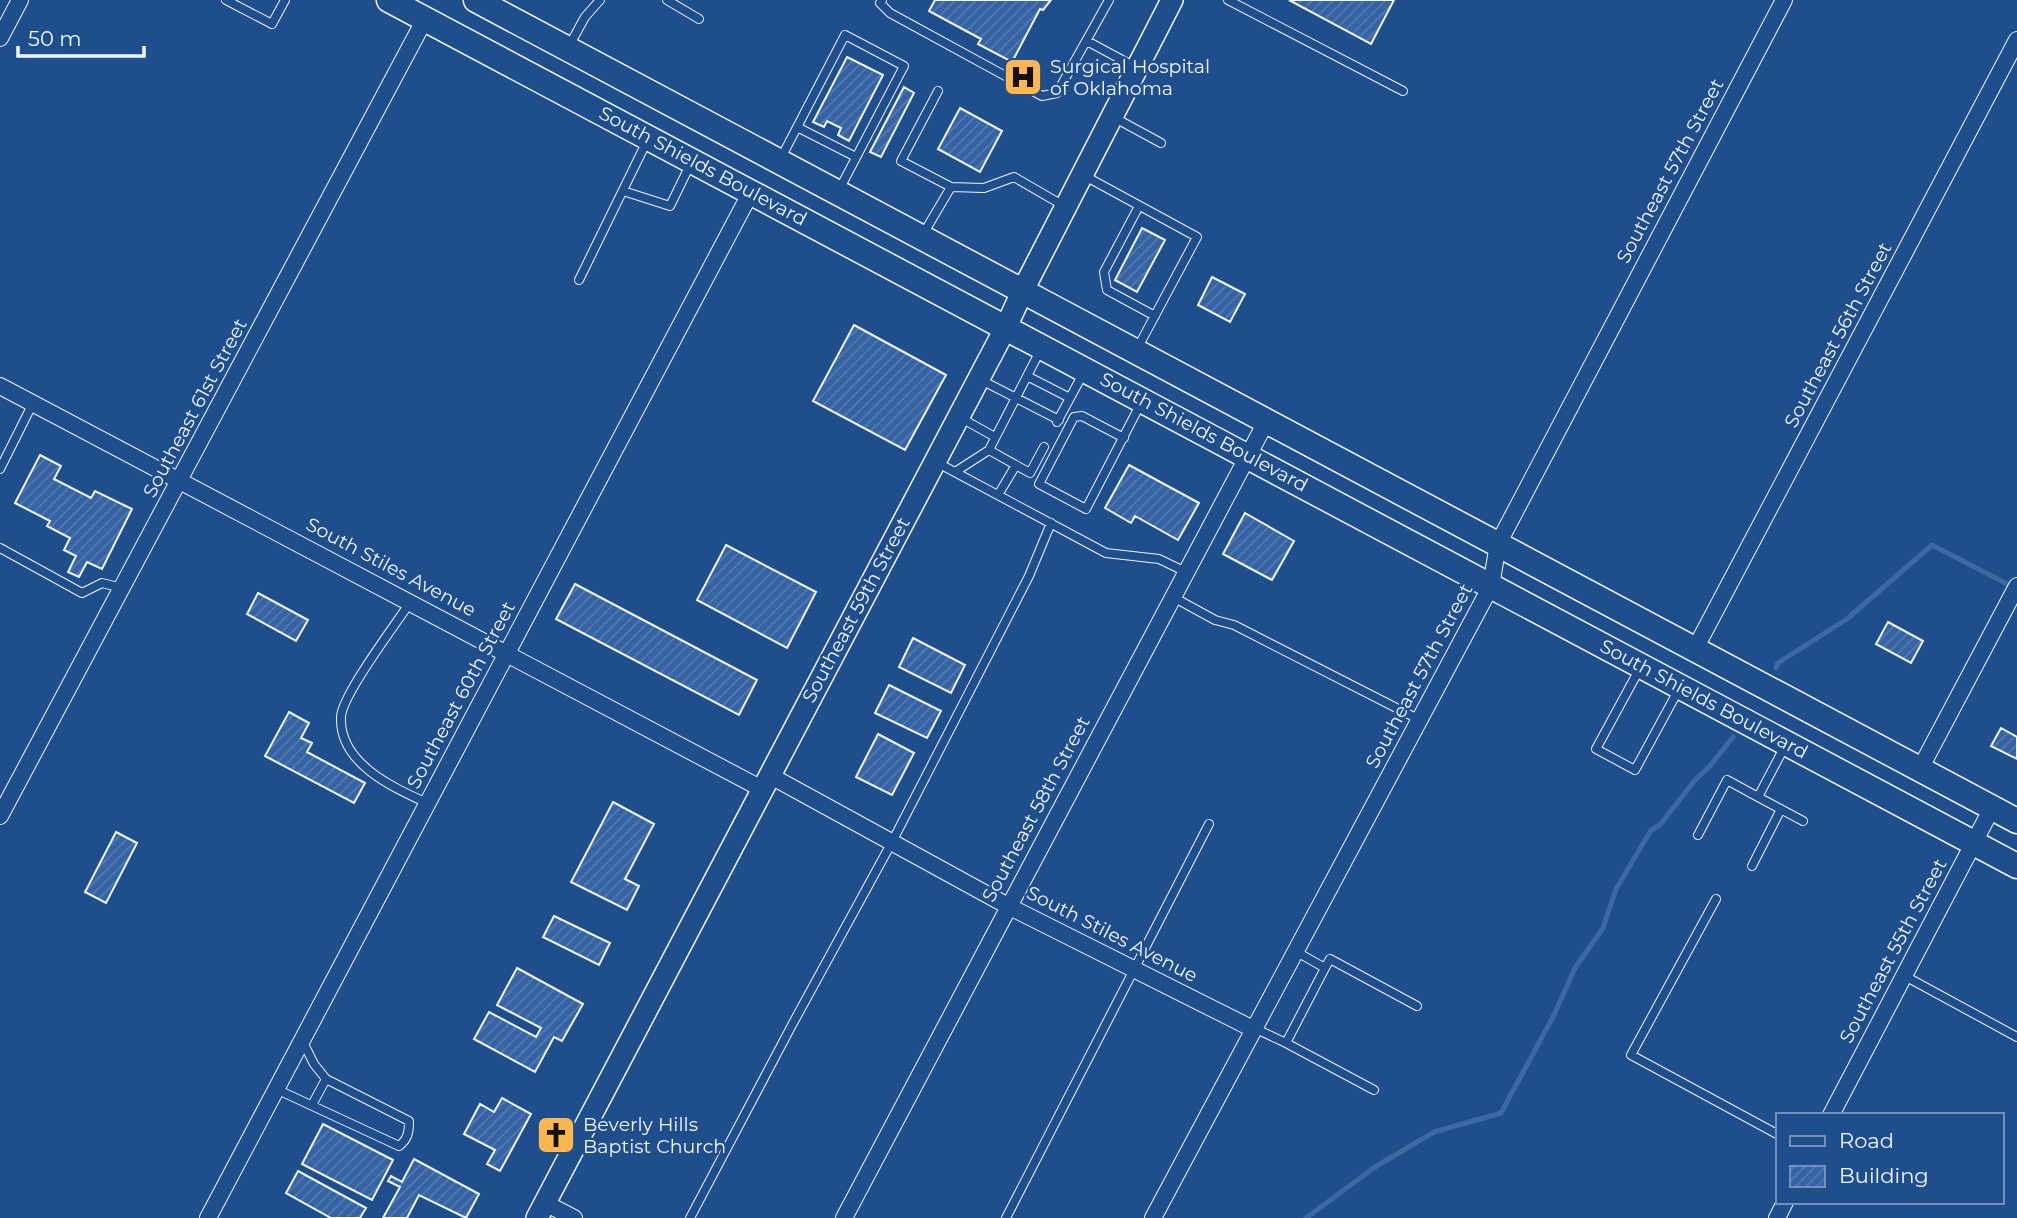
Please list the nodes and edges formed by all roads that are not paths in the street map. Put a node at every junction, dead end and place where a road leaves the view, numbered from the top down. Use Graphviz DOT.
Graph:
graph roads {
  1 [pos="20,0"];
  2 [pos="226,0"];
  3 [pos="285,0"];
  4 [pos="389,0"];
  5 [pos="600,0"];
  6 [pos="667,0"];
  7 [pos="881,0"];
  8 [pos="1109,0"];
  9 [pos="1172,0"];
  10 [pos="1228,0"];
  11 [pos="1784,0"];
  12 [pos="485,2"];
  13 [pos="425,19"];
  14 [pos="699,19"];
  15 [pos="0,38"];
  16 [pos="2017,40"];
  17 [pos="1087,41"];
  18 [pos="568,49"];
  19 [pos="1137,68"];
  20 [pos="548,84"];
  21 [pos="938,91"];
  22 [pos="1403,91"];
  23 [pos="1113,117"];
  24 [pos="797,127"];
  25 [pos="649,138"];
  26 [pos="1161,143"];
  27 [pos="856,157"];
  28 [pos="692,161"];
  29 [pos="780,162"];
  30 [pos="1083,176"];
  31 [pos="951,187"];
  32 [pos="623,191"];
  33 [pos="751,192"];
  34 [pos="838,192"];
  35 [pos="1139,206"];
  36 [pos="1066,208"];
  37 [pos="922,237"];
  38 [pos="579,280"];
  39 [pos="1023,290"];
  40 [pos="1155,316"];
  41 [pos="1006,327"];
  42 [pos="1043,346"];
  43 [pos="1136,351"];
  44 [pos="1086,369"];
  45 [pos="1027,376"];
  46 [pos="978,379"];
  47 [pos="0,386"];
  48 [pos="1016,397"];
  49 [pos="1070,398"];
  50 [pos="1143,399"];
  51 [pos="33,403"];
  52 [pos="958,416"];
  53 [pos="1267,420"];
  54 [pos="995,437"];
  55 [pos="1124,438"];
  56 [pos="1044,447"];
  57 [pos="989,450"];
  58 [pos="1248,456"];
  59 [pos="934,461"];
  60 [pos="1016,465"];
  61 [pos="0,469"];
  62 [pos="955,472"];
  63 [pos="180,480"];
  64 [pos="998,495"];
  65 [pos="1051,523"];
  66 [pos="1497,544"];
  67 [pos="0,548"];
  68 [pos="1186,572"];
  69 [pos="1491,586"];
  70 [pos="2017,586"];
  71 [pos="122,588"];
  72 [pos="1173,597"];
  73 [pos="411,601"];
  74 [pos="1695,649"];
  75 [pos="508,652"];
  76 [pos="1641,666"];
  77 [pos="1680,686"];
  78 [pos="1420,720"];
  79 [pos="1787,743"];
  80 [pos="1920,769"];
  81 [pos="766,782"];
  82 [pos="1758,797"];
  83 [pos="428,803"];
  84 [pos="1992,808"];
  85 [pos="1782,810"];
  86 [pos="0,816"];
  87 [pos="1803,821"];
  88 [pos="2017,821"];
  89 [pos="1209,824"];
  90 [pos="1698,835"];
  91 [pos="892,842"];
  92 [pos="1973,843"];
  93 [pos="1752,866"];
  94 [pos="2017,866"];
  95 [pos="1716,900"];
  96 [pos="1009,906"];
  97 [pos="1295,951"];
  98 [pos="1325,968"];
  99 [pos="1134,969"];
  100 [pos="1903,975"];
  101 [pos="1417,1006"];
  102 [pos="1253,1028"];
  103 [pos="2017,1037"];
  104 [pos="302,1040"];
  105 [pos="1286,1043"];
  106 [pos="326,1079"];
  107 [pos="276,1089"];
  108 [pos="1374,1090"];
  109 [pos="312,1105"];
  110 [pos="1832,1113"];
  111 [pos="1776,1133"];
  112 [pos="541,1210"];
  113 [pos="208,1218"];
  114 [pos="574,1218"];
  115 [pos="690,1218"];
  116 [pos="844,1218"];
  117 [pos="1006,1218"];
  118 [pos="1153,1218"];
  1 -- 15 [label="street"];
  2 -- 3 [label="lane"];
  4 -- 13 [label="main road, South Shields Boulevard"];
  5 -- 18 [label="lane"];
  6 -- 14 [label="lane"];
  7 -- 17 [label="lane"];
  8 -- 17 [label="lane"];
  9 -- 19 [label="main road, Southeast 59th Street"];
  10 -- 22 [label="lane"];
  11 -- 66 [label="street, Southeast 57th Street"];
  12 -- 18 [label="main road, South Shields Boulevard"];
  13 -- 20 [label="main road, South Shields Boulevard"];
  13 -- 63 [label="street, Southeast 61st Street"];
  16 -- 74 [label="street, Southeast 56th Street"];
  17 -- 19 [label="lane"];
  18 -- 20 [label="main road"];
  18 -- 29 [label="main road, South Shields Boulevard"];
  19 -- 23 [label="main road, Southeast 59th Street"];
  20 -- 25 [label="main road, South Shields Boulevard"];
  21 -- 31 [label="lane"];
  23 -- 26 [label="lane"];
  23 -- 30 [label="main road, Southeast 59th Street"];
  24 -- 27 [label="lane"];
  24 -- 27 [label="lane"];
  24 -- 29 [label="lane"];
  25 -- 28 [label="main road, South Shields Boulevard"];
  25 -- 32 [label="lane"];
  27 -- 34 [label="lane"];
  28 -- 32 [label="lane"];
  28 -- 33 [label="main road, South Shields Boulevard"];
  29 -- 34 [label="main road, South Shields Boulevard"];
  30 -- 35 [label="lane"];
  30 -- 36 [label="main road, Southeast 59th Street"];
  31 -- 36 [label="lane"];
  31 -- 37 [label="lane"];
  32 -- 38 [label="lane"];
  33 -- 41 [label="main road, South Shields Boulevard"];
  33 -- 75 [label="street, Southeast 60th Street"];
  34 -- 37 [label="main road, South Shields Boulevard"];
  35 -- 40 [label="lane"];
  35 -- 40 [label="lane"];
  36 -- 39 [label="main road, Southeast 59th Street"];
  37 -- 39 [label="main road, South Shields Boulevard"];
  39 -- 41 [label="main road, Southeast 59th Street"];
  39 -- 43 [label="main road, South Shields Boulevard"];
  40 -- 43 [label="lane"];
  41 -- 42 [label="main road, South Shields Boulevard"];
  41 -- 46 [label="main road, Southeast 59th Street"];
  42 -- 44 [label="main road, South Shields Boulevard"];
  42 -- 45 [label="lane"];
  43 -- 53 [label="main road, South Shields Boulevard"];
  44 -- 49 [label="lane"];
  44 -- 50 [label="main road, South Shields Boulevard"];
  45 -- 48 [label="lane"];
  45 -- 49 [label="lane"];
  46 -- 48 [label="lane"];
  46 -- 52 [label="main road, Southeast 59th Street"];
  47 -- 51 [label="street, South Stiles Avenue"];
  48 -- 49 [label="lane"];
  48 -- 54 [label="lane"];
  50 -- 55 [label="lane"];
  50 -- 58 [label="main road, South Shields Boulevard"];
  51 -- 61 [label="lane"];
  51 -- 63 [label="street, South Stiles Avenue"];
  52 -- 54 [label="lane"];
  52 -- 59 [label="main road, Southeast 59th Street"];
  53 -- 58 [label="street, Southeast 58th Street"];
  53 -- 66 [label="main road, South Shields Boulevard"];
  54 -- 57 [label="lane"];
  55 -- 55 [label="lane"];
  56 -- 60 [label="lane"];
  57 -- 60 [label="lane"];
  57 -- 62 [label="lane"];
  58 -- 68 [label="street, Southeast 58th Street"];
  58 -- 69 [label="main road, South Shields Boulevard"];
  59 -- 62 [label="lane"];
  59 -- 81 [label="main road, Southeast 59th Street"];
  60 -- 64 [label="lane"];
  62 -- 64 [label="lane"];
  63 -- 71 [label="street, Southeast 61st Street"];
  63 -- 73 [label="street, South Stiles Avenue"];
  64 -- 65 [label="lane"];
  65 -- 68 [label="lane"];
  65 -- 91 [label="lane"];
  66 -- 69 [label="street, Southeast 57th Street"];
  66 -- 74 [label="main road, South Shields Boulevard"];
  67 -- 71 [label="lane"];
  68 -- 72 [label="street, Southeast 58th Street"];
  69 -- 76 [label="main road, South Shields Boulevard"];
  69 -- 78 [label="street, Southeast 57th Street"];
  70 -- 80 [label="street"];
  71 -- 86 [label="street, Southeast 61st Street"];
  72 -- 78 [label="lane"];
  72 -- 96 [label="street, Southeast 58th Street"];
  73 -- 75 [label="street, South Stiles Avenue"];
  73 -- 83 [label="lane"];
  74 -- 80 [label="main road, South Shields Boulevard"];
  75 -- 81 [label="street, South Stiles Avenue"];
  75 -- 83 [label="street, Southeast 60th Street"];
  76 -- 77 [label="main road, South Shields Boulevard"];
  76 -- 77 [label="lane"];
  77 -- 79 [label="main road, South Shields Boulevard"];
  78 -- 97 [label="street, Southeast 57th Street"];
  79 -- 82 [label="lane"];
  79 -- 92 [label="main road, South Shields Boulevard"];
  80 -- 84 [label="main road, South Shields Boulevard"];
  81 -- 91 [label="street, South Stiles Avenue"];
  81 -- 112 [label="main road, Southeast 59th Street"];
  82 -- 85 [label="lane"];
  82 -- 90 [label="lane"];
  83 -- 104 [label="street, Southeast 60th Street"];
  84 -- 88 [label="main road, South Shields Boulevard"];
  84 -- 92 [label="street, Southeast 55th Street"];
  85 -- 87 [label="lane"];
  85 -- 93 [label="lane"];
  89 -- 99 [label="lane"];
  91 -- 96 [label="street, South Stiles Avenue"];
  91 -- 115 [label="lane"];
  92 -- 94 [label="main road, South Shields Boulevard"];
  92 -- 100 [label="street, Southeast 55th Street"];
  95 -- 111 [label="lane"];
  96 -- 99 [label="street, South Stiles Avenue"];
  96 -- 116 [label="street, Southeast 58th Street"];
  97 -- 98 [label="lane"];
  97 -- 102 [label="street, Southeast 57th Street"];
  98 -- 101 [label="lane"];
  98 -- 105 [label="lane"];
  99 -- 102 [label="street, South Stiles Avenue"];
  99 -- 117 [label="lane"];
  100 -- 103 [label="lane"];
  100 -- 110 [label="street, Southeast 55th Street"];
  102 -- 105 [label="lane"];
  102 -- 118 [label="street, Southeast 57th Street"];
  104 -- 106 [label="lane"];
  104 -- 107 [label="street, Southeast 60th Street"];
  105 -- 108 [label="lane"];
  106 -- 109 [label="lane"];
  106 -- 109 [label="lane"];
  107 -- 109 [label="lane"];
  107 -- 113 [label="street, Southeast 60th Street"];
  112 -- 114 [label="street"];
}
